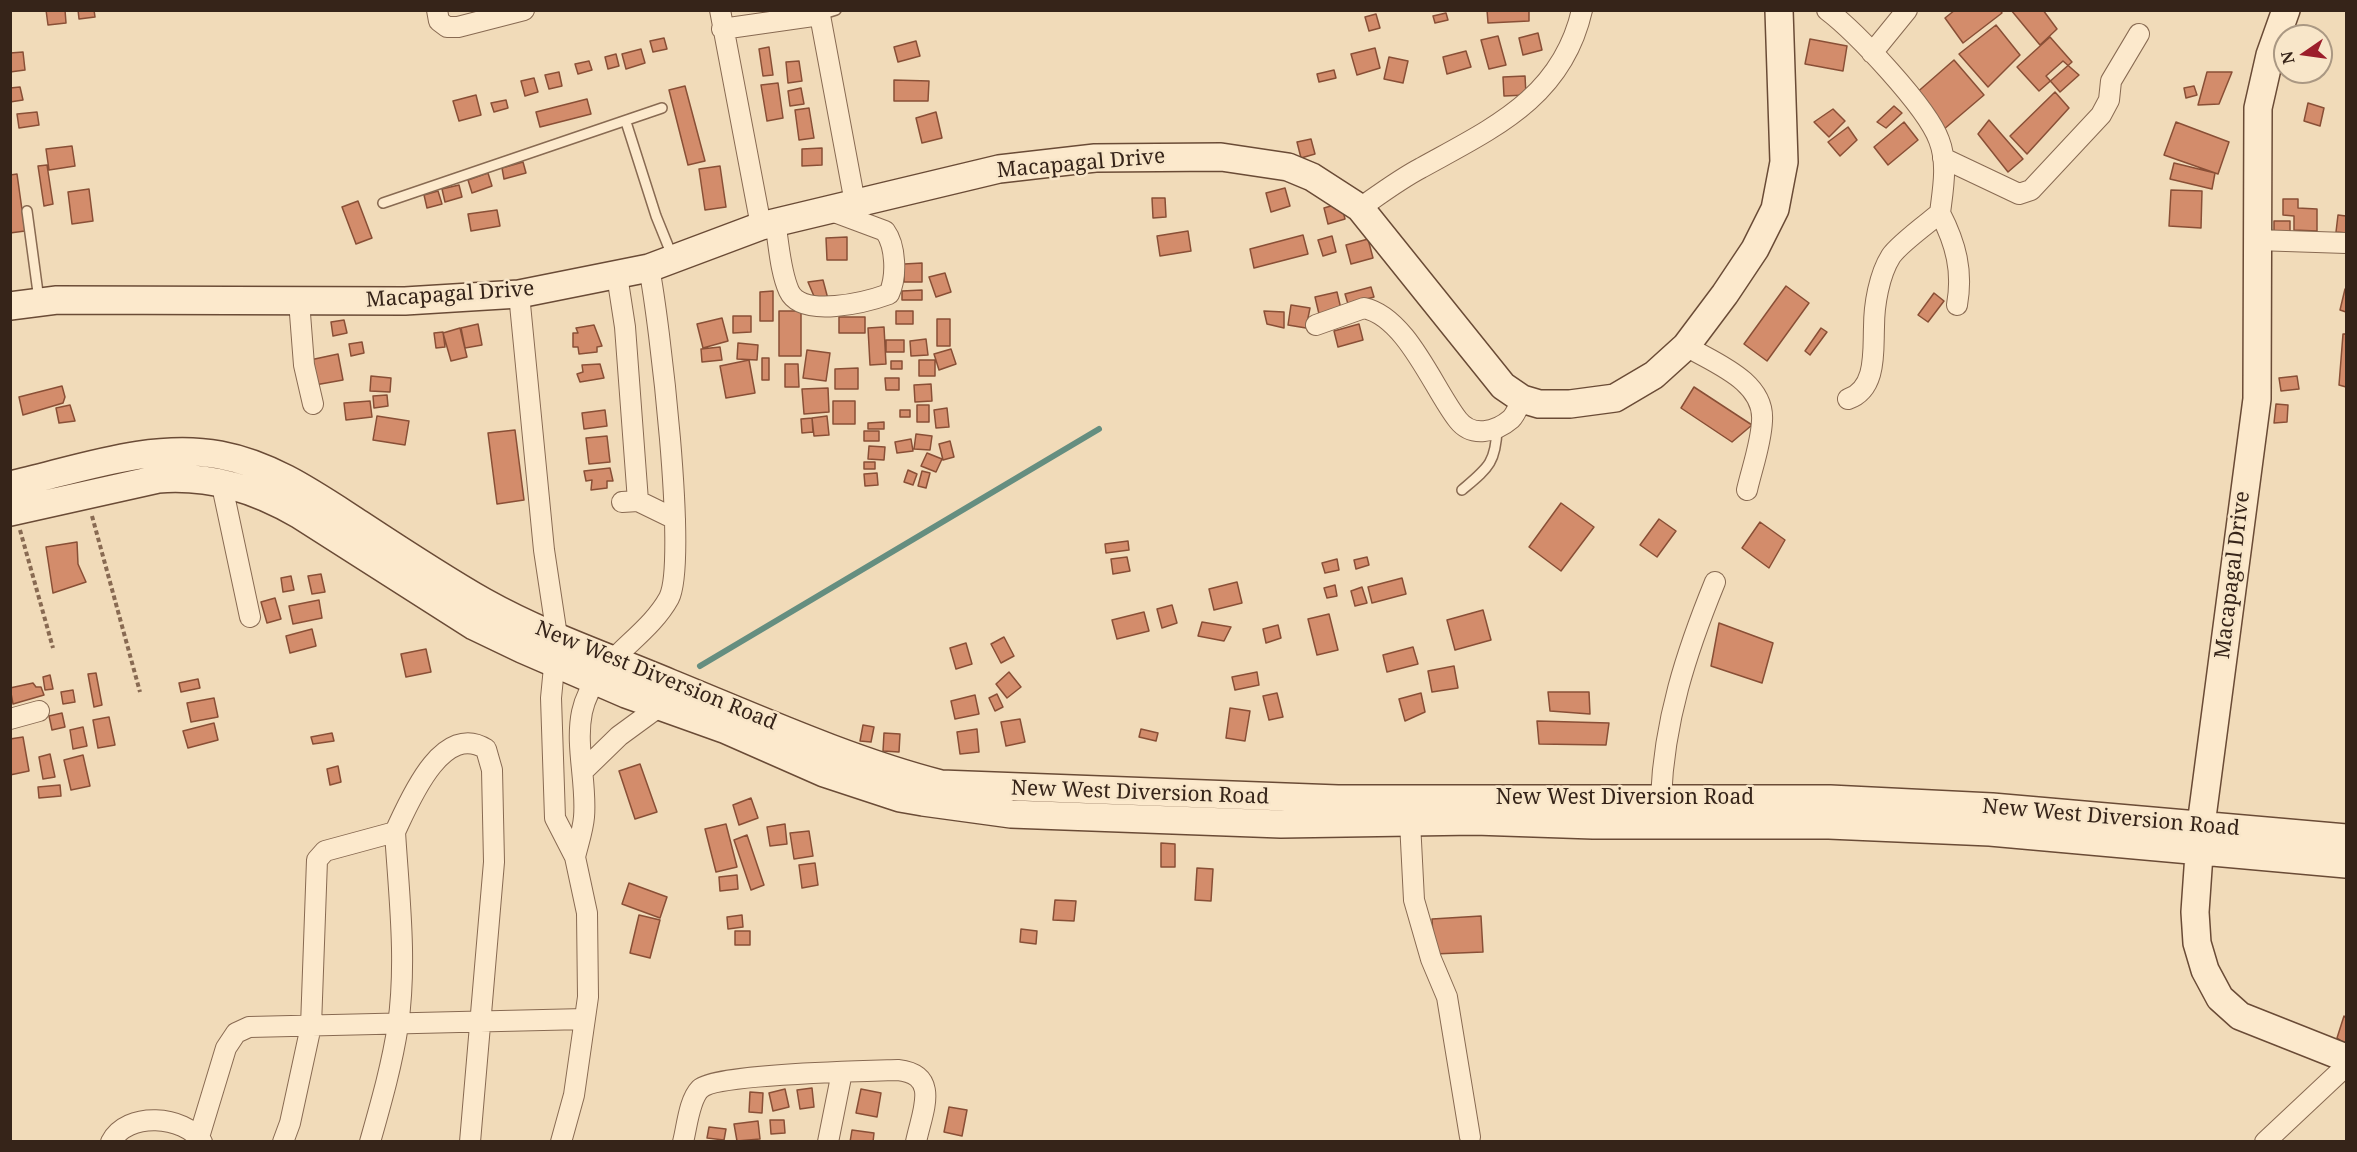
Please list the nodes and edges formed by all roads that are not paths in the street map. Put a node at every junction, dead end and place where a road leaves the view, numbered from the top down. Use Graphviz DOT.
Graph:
graph roads {
  1 [pos="437,10"];
  2 [pos="524,10"];
  3 [pos="1582,10"];
  4 [pos="1779,10"];
  5 [pos="1827,10"];
  6 [pos="1907,10"];
  7 [pos="2286,10"];
  8 [pos="825,12"];
  9 [pos="721,20"];
  10 [pos="2139,34"];
  11 [pos="1872,53"];
  12 [pos="662,108"];
  13 [pos="626,122"];
  14 [pos="1943,158"];
  15 [pos="855,202"];
  16 [pos="383,203"];
  17 [pos="1360,207"];
  18 [pos="826,209"];
  19 [pos="27,211"];
  20 [pos="1940,213"];
  21 [pos="768,224"];
  22 [pos="2256,240"];
  23 [pos="2346,243"];
  24 [pos="661,263"];
  25 [pos="617,275"];
  26 [pos="519,294"];
  27 [pos="299,301"];
  28 [pos="39,302"];
  29 [pos="1957,305"];
  30 [pos="10,306"];
  31 [pos="659,324"];
  32 [pos="1316,325"];
  33 [pos="625,327"];
  34 [pos="1686,346"];
  35 [pos="1522,399"];
  36 [pos="1848,399"];
  37 [pos="313,404"];
  38 [pos="1497,428"];
  39 [pos="220,481"];
  40 [pos="1462,490"];
  41 [pos="1747,490"];
  42 [pos="12,500"];
  43 [pos="675,519"];
  44 [pos="1715,582"];
  45 [pos="250,617"];
  46 [pos="557,636"];
  47 [pos="553,662"];
  48 [pos="604,670"];
  49 [pos="660,706"];
  50 [pos="39,711"];
  51 [pos="10,719"];
  52 [pos="582,750"];
  53 [pos="552,751"];
  54 [pos="583,771"];
  55 [pos="1661,798"];
  56 [pos="1410,822"];
  57 [pos="395,832"];
  58 [pos="2200,838"];
  59 [pos="2346,838"];
  60 [pos="576,857"];
  61 [pos="2346,864"];
  62 [pos="585,1019"];
  63 [pos="480,1022"];
  64 [pos="398,1024"];
  65 [pos="311,1026"];
  66 [pos="2346,1058"];
  67 [pos="2346,1066"];
  68 [pos="842,1072"];
  69 [pos="1470,1137"];
  70 [pos="201,1139"];
  71 [pos="111,1142"];
  72 [pos="283,1142"];
  73 [pos="370,1142"];
  74 [pos="470,1142"];
  75 [pos="561,1142"];
  76 [pos="683,1142"];
  77 [pos="828,1142"];
  78 [pos="916,1142"];
  79 [pos="2265,1142"];
  1 -- 2 [label="street"];
  3 -- 17 [label="street"];
  4 -- 34 [label="street, Macapagal Drive"];
  5 -- 11 [label="street"];
  6 -- 11 [label="street"];
  7 -- 22 [label="street, Macapagal Drive"];
  8 -- 9 [label="street"];
  8 -- 15 [label="street"];
  9 -- 21 [label="street"];
  10 -- 14 [label="street"];
  11 -- 14 [label="street"];
  12 -- 13 [label="lane"];
  13 -- 16 [label="lane"];
  13 -- 24 [label="lane"];
  14 -- 20 [label="street"];
  15 -- 17 [label="street, Macapagal Drive"];
  15 -- 18 [label="street, Macapagal Drive"];
  17 -- 35 [label="street, Macapagal Drive"];
  18 -- 21 [label="street, Macapagal Drive"];
  18 -- 21 [label="street"];
  19 -- 28 [label="lane"];
  20 -- 29 [label="street"];
  20 -- 36 [label="street"];
  21 -- 24 [label="street, Macapagal Drive"];
  22 -- 23 [label="street"];
  22 -- 58 [label="street, Macapagal Drive"];
  24 -- 25 [label="street, Macapagal Drive"];
  24 -- 31 [label="street"];
  25 -- 26 [label="street, Macapagal Drive"];
  25 -- 33 [label="street"];
  26 -- 27 [label="street, Macapagal Drive"];
  26 -- 46 [label="street"];
  27 -- 28 [label="street, Macapagal Drive"];
  27 -- 37 [label="street"];
  28 -- 30 [label="street, Macapagal Drive"];
  31 -- 33 [label="street"];
  31 -- 43 [label="street"];
  32 -- 38 [label="street"];
  33 -- 43 [label="street"];
  34 -- 35 [label="street, Macapagal Drive"];
  34 -- 41 [label="street"];
  35 -- 38 [label="street"];
  38 -- 40 [label="lane"];
  39 -- 42 [label="street, New West Diversion Road"];
  39 -- 45 [label="street"];
  39 -- 47 [label="street, New West Diversion Road"];
  42 -- 46 [label="street, New West Diversion Road"];
  43 -- 48 [label="street"];
  44 -- 55 [label="street"];
  46 -- 47 [label="street"];
  46 -- 48 [label="street, New West Diversion Road"];
  47 -- 48 [label="street, New West Diversion Road"];
  47 -- 53 [label="street"];
  48 -- 49 [label="street, New West Diversion Road"];
  48 -- 52 [label="street"];
  48 -- 55 [label="street, New West Diversion Road"];
  49 -- 54 [label="street"];
  49 -- 56 [label="street, New West Diversion Road"];
  50 -- 51 [label="street"];
  52 -- 53 [label="street"];
  52 -- 54 [label="street"];
  53 -- 60 [label="street"];
  54 -- 60 [label="street"];
  55 -- 58 [label="street, New West Diversion Road"];
  56 -- 58 [label="street, New West Diversion Road"];
  56 -- 69 [label="street"];
  57 -- 63 [label="street"];
  57 -- 64 [label="street"];
  57 -- 65 [label="street"];
  58 -- 59 [label="street, New West Diversion Road"];
  58 -- 61 [label="street, New West Diversion Road"];
  58 -- 66 [label="street, Macapagal Drive"];
  60 -- 62 [label="street"];
  62 -- 63 [label="street"];
  62 -- 75 [label="street"];
  63 -- 64 [label="street"];
  63 -- 74 [label="street"];
  64 -- 65 [label="street"];
  64 -- 73 [label="street"];
  65 -- 70 [label="street"];
  65 -- 72 [label="street"];
  67 -- 79 [label="street"];
  68 -- 76 [label="street"];
  68 -- 77 [label="street"];
  68 -- 78 [label="street"];
  70 -- 71 [label="street"];
}
